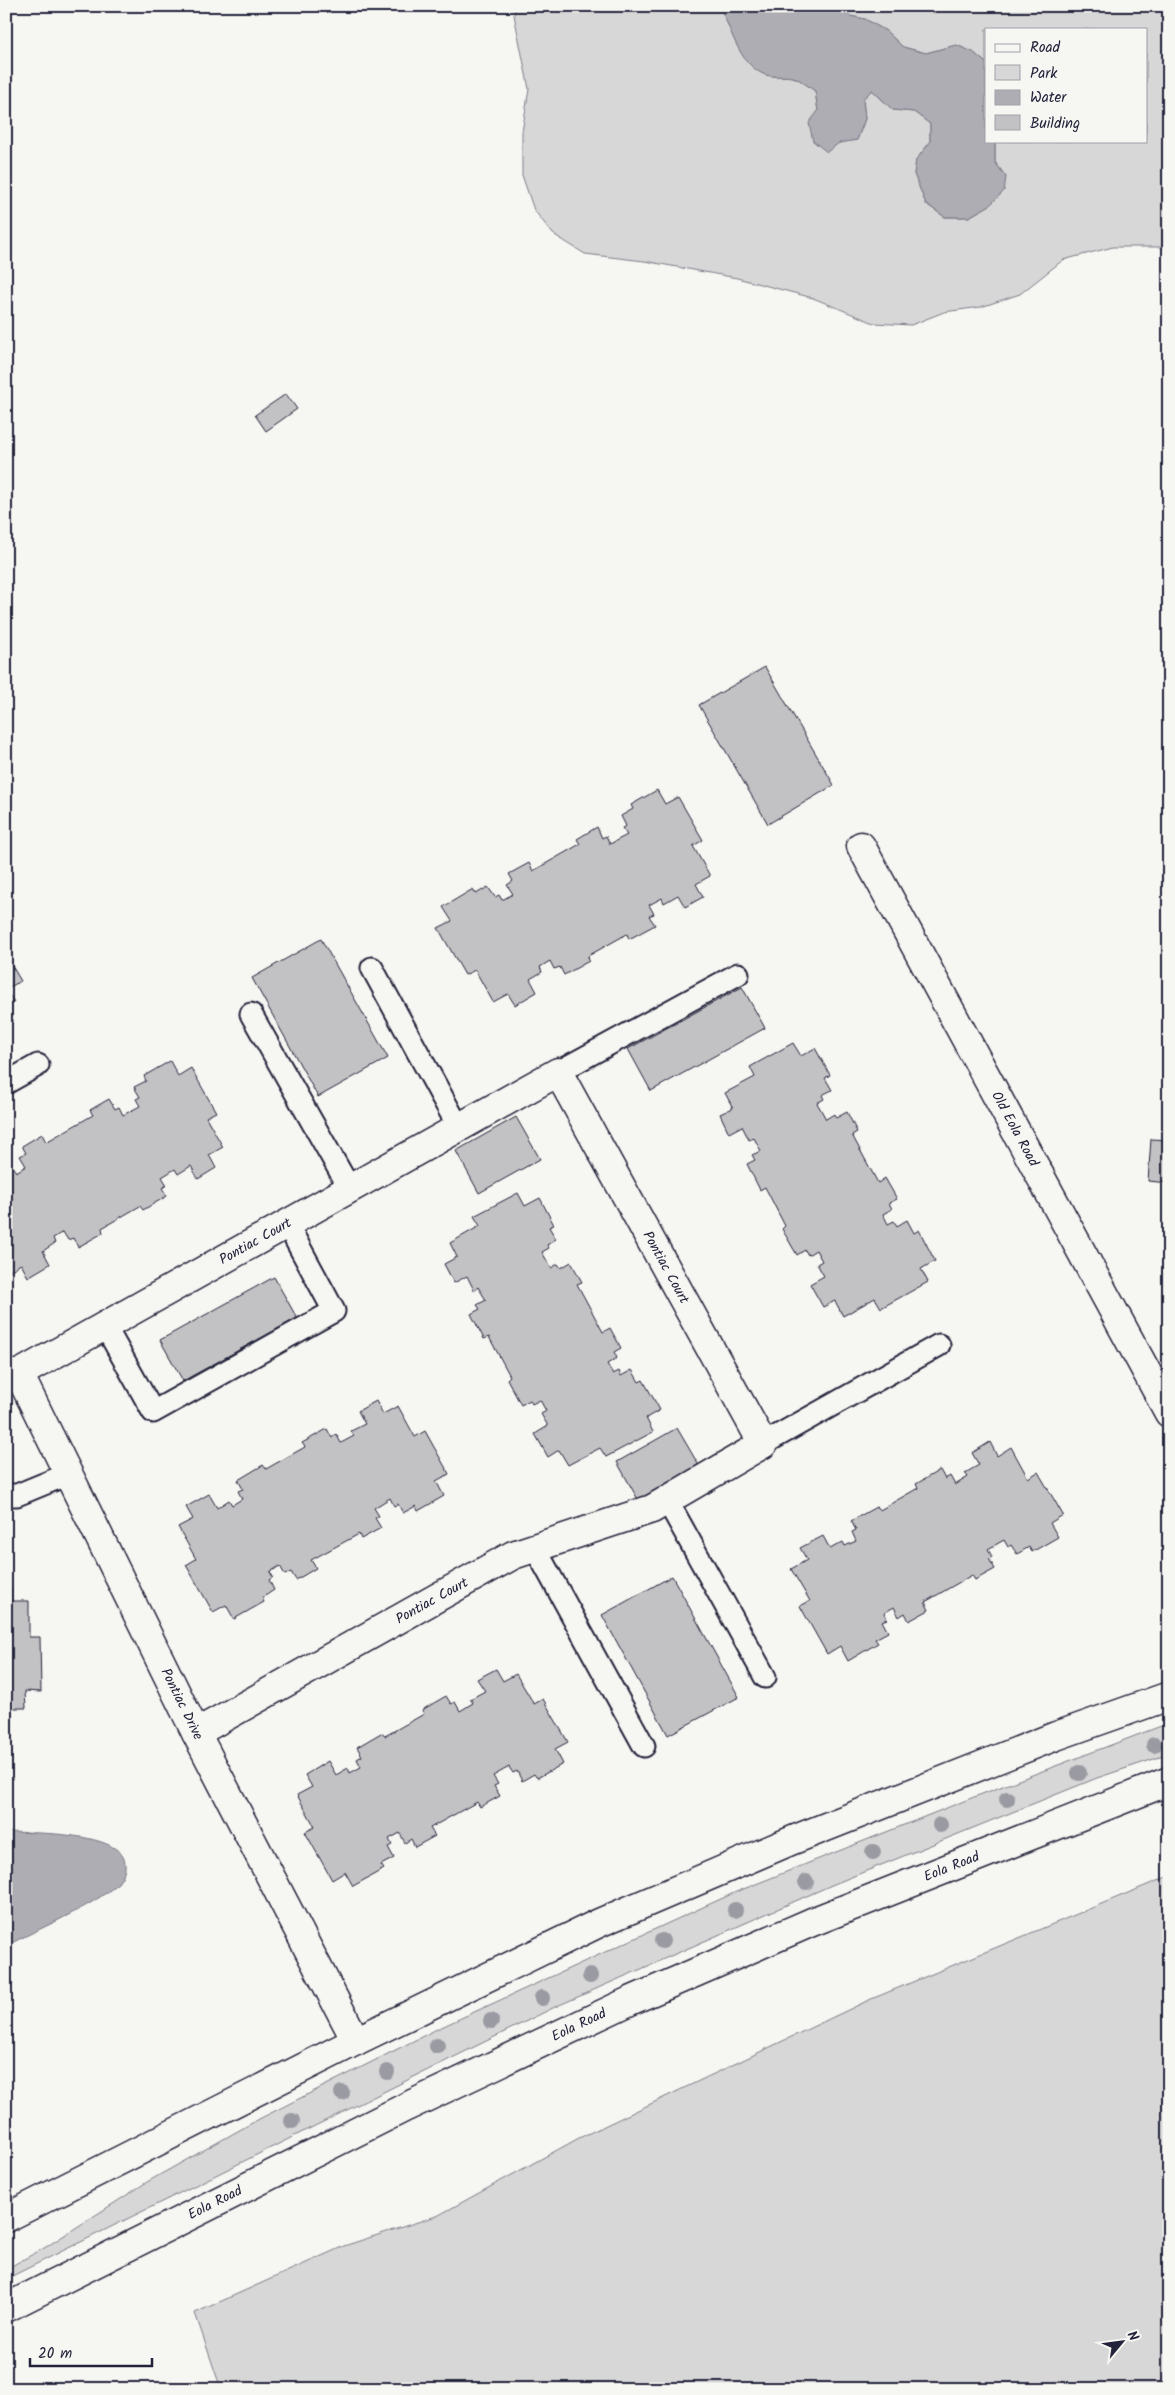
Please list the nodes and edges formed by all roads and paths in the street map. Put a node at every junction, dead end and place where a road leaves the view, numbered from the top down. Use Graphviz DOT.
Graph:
graph roads {
  1 [pos="861,846"];
  2 [pos="372,968"];
  3 [pos="738,974"];
  4 [pos="250,1014"];
  5 [pos="38,1065"];
  6 [pos="558,1072"];
  7 [pos="6,1083"];
  8 [pos="459,1128"];
  9 [pos="350,1189"];
  10 [pos="287,1224"];
  11 [pos="105,1326"];
  12 [pos="939,1345"];
  13 [pos="12,1374"];
  14 [pos="1169,1413"];
  15 [pos="763,1444"];
  16 [pos="68,1474"];
  17 [pos="6,1495"];
  18 [pos="668,1500"];
  19 [pos="535,1548"];
  20 [pos="765,1678"];
  21 [pos="1169,1696"];
  22 [pos="196,1734"];
  23 [pos="644,1746"];
  24 [pos="1169,1780"];
  25 [pos="356,2042"];
  26 [pos="6,2218"];
  27 [pos="6,2308"];
  1 -- 14 [label="street, Old Eola Road"];
  2 -- 8 [label="lane"];
  3 -- 6 [label="lane"];
  4 -- 9 [label="lane"];
  5 -- 7 [label="lane"];
  6 -- 8 [label="street, Pontiac Court"];
  6 -- 15 [label="street, Pontiac Court"];
  8 -- 9 [label="street, Pontiac Court"];
  9 -- 10 [label="street, Pontiac Court"];
  10 -- 11 [label="street, Pontiac Court"];
  10 -- 11 [label="lane"];
  11 -- 13 [label="street, Pontiac Court"];
  12 -- 15 [label="lane"];
  13 -- 16 [label="street, Pontiac Drive"];
  15 -- 18 [label="street, Pontiac Court"];
  16 -- 17 [label="lane"];
  16 -- 22 [label="street, Pontiac Drive"];
  18 -- 19 [label="street, Pontiac Court"];
  18 -- 20 [label="lane"];
  19 -- 22 [label="street, Pontiac Court"];
  19 -- 23 [label="lane"];
  21 -- 25 [label="street"];
  22 -- 25 [label="street, Pontiac Drive"];
  24 -- 27 [label="street, Eola Road"];
  25 -- 26 [label="street"];
}
